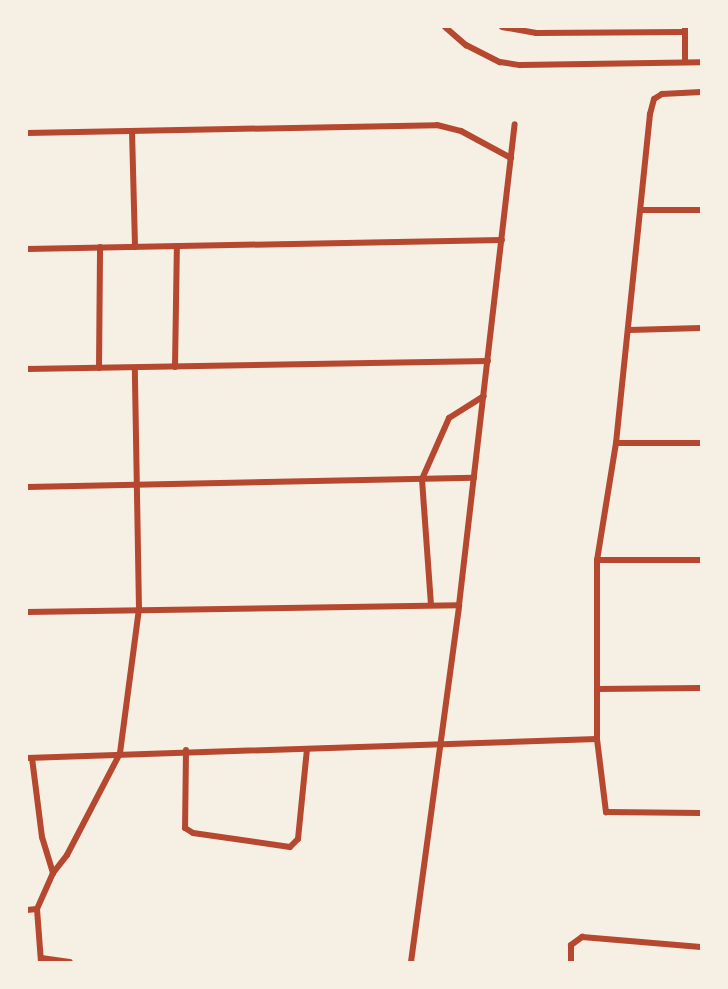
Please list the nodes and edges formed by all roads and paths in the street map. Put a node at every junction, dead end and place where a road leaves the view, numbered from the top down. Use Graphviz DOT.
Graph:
graph roads {
  1 [pos="446,27"];
  2 [pos="502,27"];
  3 [pos="685,29"];
  4 [pos="685,62"];
  5 [pos="701,62"];
  6 [pos="701,92"];
  7 [pos="515,124"];
  8 [pos="132,131"];
  9 [pos="27,132"];
  10 [pos="511,158"];
  11 [pos="641,210"];
  12 [pos="701,210"];
  13 [pos="502,240"];
  14 [pos="177,246"];
  15 [pos="100,247"];
  16 [pos="135,248"];
  17 [pos="27,249"];
  18 [pos="701,328"];
  19 [pos="629,330"];
  20 [pos="488,361"];
  21 [pos="99,368"];
  22 [pos="135,368"];
  23 [pos="175,368"];
  24 [pos="27,369"];
  25 [pos="484,396"];
  26 [pos="616,443"];
  27 [pos="701,443"];
  28 [pos="474,478"];
  29 [pos="422,479"];
  30 [pos="136,486"];
  31 [pos="27,487"];
  32 [pos="597,560"];
  33 [pos="701,560"];
  34 [pos="431,605"];
  35 [pos="459,605"];
  36 [pos="139,609"];
  37 [pos="27,612"];
  38 [pos="701,688"];
  39 [pos="598,689"];
  40 [pos="597,739"];
  41 [pos="439,742"];
  42 [pos="307,749"];
  43 [pos="186,750"];
  44 [pos="120,753"];
  45 [pos="29,758"];
  46 [pos="701,813"];
  47 [pos="53,873"];
  48 [pos="37,909"];
  49 [pos="27,910"];
  50 [pos="701,947"];
  51 [pos="41,960"];
  52 [pos="70,962"];
  53 [pos="411,962"];
  54 [pos="571,962"];
  1 -- 4 [label="street"];
  2 -- 3 [label="street"];
  3 -- 4 [label="street"];
  4 -- 5 [label="street"];
  6 -- 11 [label="street"];
  7 -- 10 [label="street"];
  8 -- 9 [label="street"];
  8 -- 10 [label="street"];
  8 -- 16 [label="street"];
  10 -- 13 [label="street"];
  11 -- 12 [label="street"];
  11 -- 19 [label="street"];
  13 -- 14 [label="street"];
  13 -- 20 [label="street"];
  14 -- 16 [label="street"];
  14 -- 23 [label="street"];
  15 -- 16 [label="street"];
  15 -- 17 [label="street"];
  15 -- 21 [label="street"];
  18 -- 19 [label="street"];
  19 -- 26 [label="street"];
  20 -- 23 [label="street"];
  20 -- 25 [label="street"];
  21 -- 22 [label="street"];
  21 -- 24 [label="street"];
  22 -- 23 [label="street"];
  22 -- 30 [label="street"];
  25 -- 28 [label="street"];
  25 -- 29 [label="street"];
  26 -- 27 [label="street"];
  26 -- 32 [label="street"];
  28 -- 29 [label="street"];
  28 -- 35 [label="street"];
  29 -- 30 [label="street"];
  29 -- 34 [label="street"];
  30 -- 31 [label="street"];
  30 -- 36 [label="street"];
  32 -- 33 [label="street"];
  32 -- 39 [label="street"];
  34 -- 35 [label="street"];
  34 -- 36 [label="street"];
  35 -- 41 [label="street"];
  36 -- 37 [label="street"];
  36 -- 44 [label="street"];
  38 -- 39 [label="street"];
  39 -- 40 [label="street"];
  40 -- 41 [label="street"];
  40 -- 46 [label="street"];
  41 -- 42 [label="street"];
  41 -- 53 [label="street"];
  42 -- 43 [label="street"];
  42 -- 43 [label="street"];
  43 -- 44 [label="street"];
  44 -- 45 [label="street"];
  44 -- 47 [label="street"];
  45 -- 47 [label="street"];
  47 -- 48 [label="street"];
  48 -- 49 [label="street"];
  48 -- 51 [label="street"];
  50 -- 54 [label="street"];
  51 -- 52 [label="street"];
}
